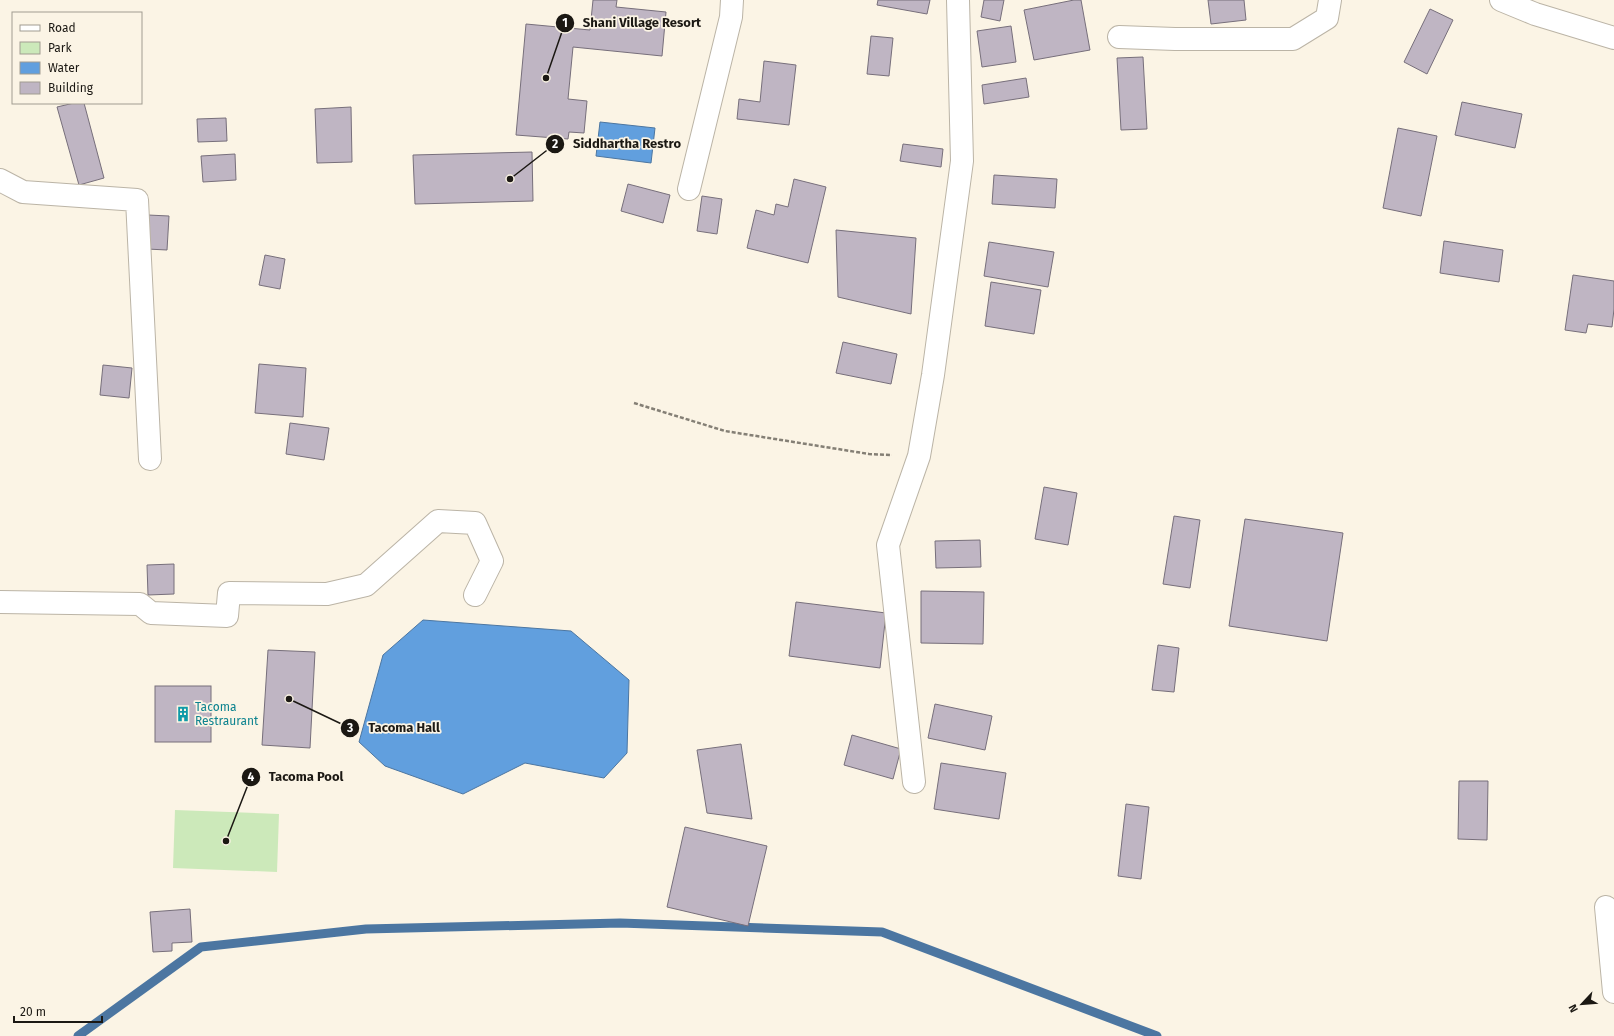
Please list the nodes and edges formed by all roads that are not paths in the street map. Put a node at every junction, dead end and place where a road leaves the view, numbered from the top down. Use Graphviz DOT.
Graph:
graph roads {
  1 [pos="732,0"];
  2 [pos="958,0"];
  3 [pos="1330,0"];
  4 [pos="1501,0"];
  5 [pos="1119,37"];
  6 [pos="1614,38"];
  7 [pos="0,180"];
  8 [pos="689,189"];
  9 [pos="150,459"];
  10 [pos="476,595"];
  11 [pos="0,602"];
  12 [pos="914,782"];
  13 [pos="1606,907"];
  14 [pos="1614,992"];
  1 -- 8 [label="street"];
  2 -- 12 [label="street"];
  3 -- 5 [label="street"];
  4 -- 6 [label="street"];
  7 -- 9 [label="street"];
  10 -- 11 [label="street"];
  13 -- 14 [label="street"];
}
